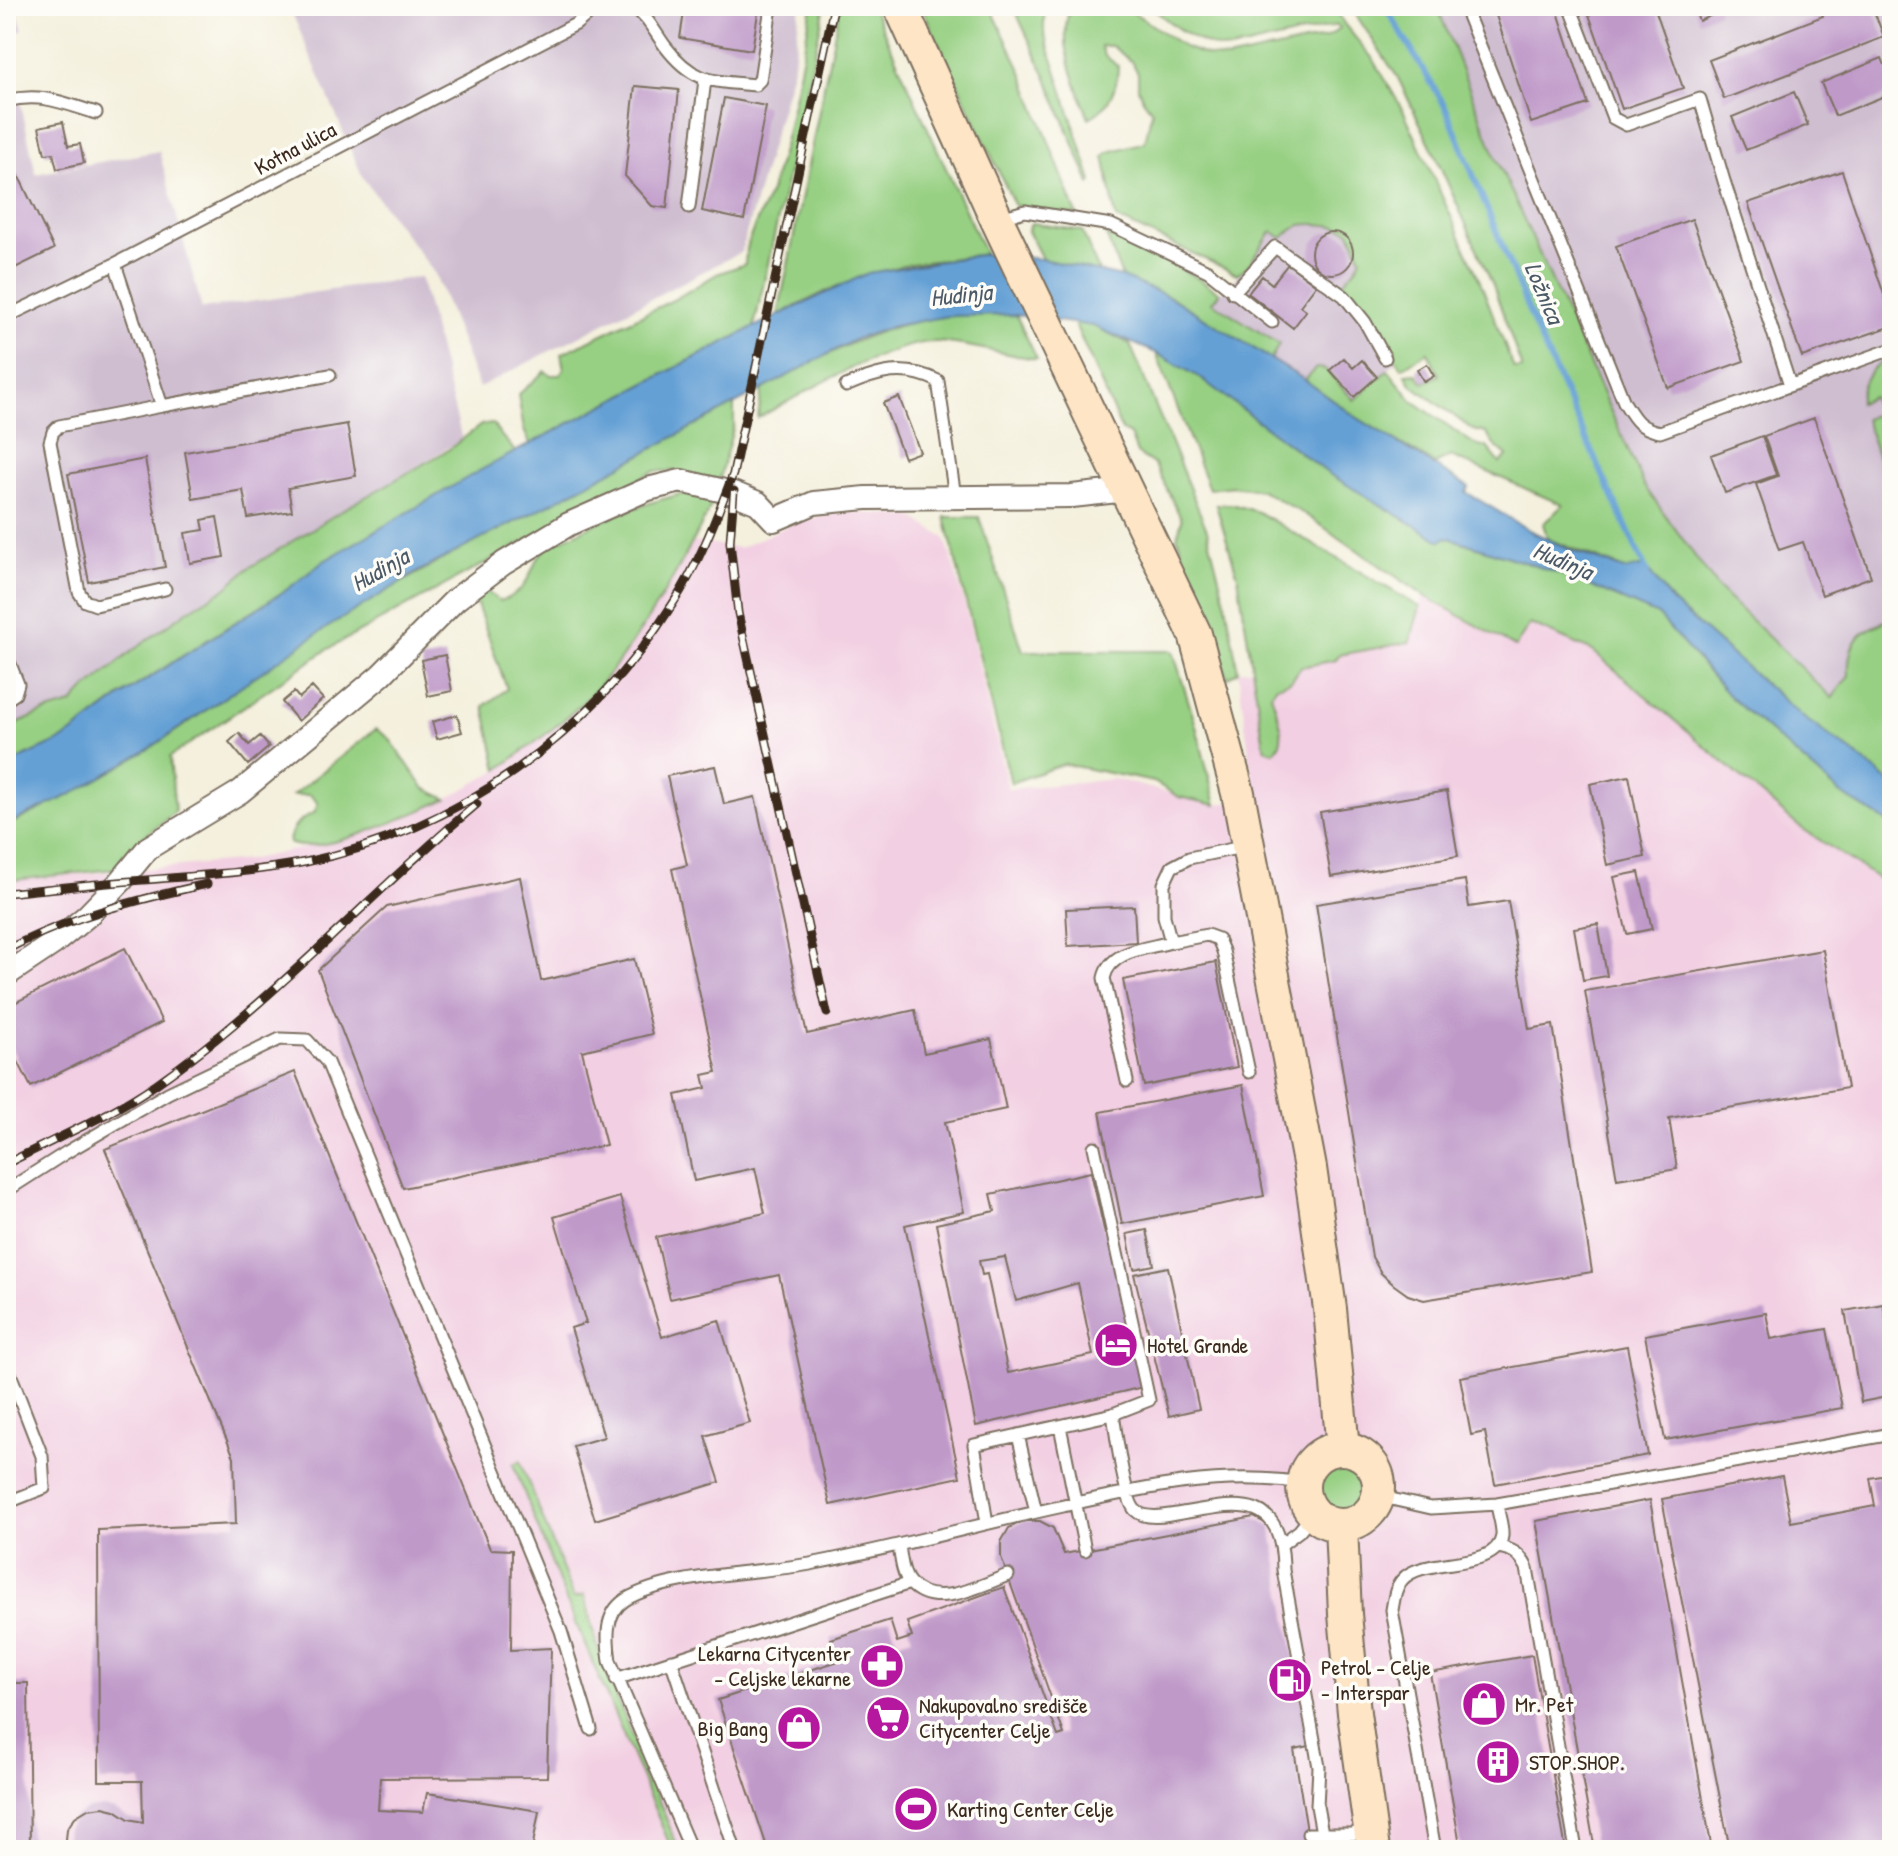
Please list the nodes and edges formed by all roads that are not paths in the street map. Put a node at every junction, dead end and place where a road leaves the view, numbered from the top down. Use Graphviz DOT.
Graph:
graph roads {
  1 [pos="598,6"];
  2 [pos="632,6"];
  3 [pos="900,6"];
  4 [pos="1464,6"];
  5 [pos="1570,6"];
  6 [pos="771,7"];
  7 [pos="705,80"];
  8 [pos="6,101"];
  9 [pos="96,113"];
  10 [pos="689,207"];
  11 [pos="999,224"];
  12 [pos="115,264"];
  13 [pos="1233,293"];
  14 [pos="6,317"];
  15 [pos="1272,322"];
  16 [pos="1892,349"];
  17 [pos="1385,358"];
  18 [pos="330,375"];
  19 [pos="1790,385"];
  20 [pos="846,386"];
  21 [pos="162,406"];
  22 [pos="1127,490"];
  23 [pos="955,497"];
  24 [pos="165,589"];
  25 [pos="6,654"];
  26 [pos="6,700"];
  27 [pos="1247,845"];
  28 [pos="1171,942"];
  29 [pos="6,975"];
  30 [pos="1249,1072"];
  31 [pos="1127,1081"];
  32 [pos="1094,1147"];
  33 [pos="6,1191"];
  34 [pos="6,1363"];
  35 [pos="1113,1414"];
  36 [pos="1060,1426"];
  37 [pos="1892,1434"];
  38 [pos="1018,1435"];
  39 [pos="1343,1449"];
  40 [pos="1303,1483"];
  41 [pos="1127,1491"];
  42 [pos="1378,1496"];
  43 [pos="6,1503"];
  44 [pos="1076,1503"];
  45 [pos="1497,1504"];
  46 [pos="1036,1512"];
  47 [pos="1327,1520"];
  48 [pos="987,1523"];
  49 [pos="1283,1543"];
  50 [pos="899,1546"];
  51 [pos="1497,1547"];
  52 [pos="1085,1550"];
  53 [pos="1008,1575"];
  54 [pos="910,1583"];
  55 [pos="671,1660"];
  56 [pos="616,1679"];
  57 [pos="591,1729"];
  58 [pos="1322,1833"];
  59 [pos="1308,1834"];
  60 [pos="1371,1839"];
  61 [pos="691,1850"];
  62 [pos="735,1850"];
  63 [pos="1435,1850"];
  64 [pos="1576,1850"];
  1 -- 12 [label="lane, Kotna ulica"];
  2 -- 7 [label="lane"];
  3 -- 11 [label="street"];
  4 -- 19 [label="lane"];
  5 -- 19 [label="lane"];
  6 -- 7 [label="lane"];
  7 -- 10 [label="lane"];
  8 -- 9 [label="lane"];
  11 -- 13 [label="lane"];
  11 -- 22 [label="street"];
  12 -- 14 [label="lane, Kotna ulica"];
  12 -- 21 [label="lane"];
  13 -- 15 [label="lane"];
  13 -- 17 [label="lane"];
  16 -- 19 [label="lane"];
  18 -- 21 [label="lane"];
  20 -- 23 [label="lane"];
  21 -- 24 [label="lane"];
  22 -- 23 [label="street"];
  22 -- 27 [label="street"];
  23 -- 29 [label="street"];
  25 -- 26 [label="lane"];
  27 -- 28 [label="lane"];
  27 -- 39 [label="street"];
  28 -- 30 [label="lane"];
  28 -- 31 [label="lane"];
  32 -- 35 [label="lane"];
  33 -- 57 [label="lane"];
  34 -- 43 [label="lane"];
  35 -- 36 [label="lane"];
  35 -- 41 [label="lane"];
  36 -- 38 [label="lane"];
  36 -- 44 [label="lane"];
  37 -- 45 [label="lane"];
  38 -- 46 [label="lane"];
  38 -- 48 [label="lane"];
  39 -- 40 [label="street"];
  39 -- 42 [label="street"];
  40 -- 41 [label="lane"];
  40 -- 47 [label="street"];
  41 -- 44 [label="lane"];
  41 -- 49 [label="lane"];
  42 -- 45 [label="lane"];
  42 -- 47 [label="street"];
  44 -- 46 [label="lane"];
  44 -- 52 [label="lane"];
  45 -- 51 [label="lane"];
  46 -- 48 [label="lane"];
  47 -- 49 [label="lane"];
  47 -- 60 [label="street"];
  48 -- 50 [label="lane"];
  49 -- 58 [label="lane"];
  50 -- 54 [label="lane"];
  50 -- 56 [label="lane"];
  51 -- 63 [label="lane"];
  51 -- 64 [label="lane"];
  53 -- 54 [label="lane"];
  54 -- 55 [label="lane"];
  55 -- 56 [label="lane"];
  55 -- 62 [label="lane"];
  56 -- 61 [label="lane"];
  58 -- 59 [label="lane"];
  58 -- 60 [label="lane"];
}
